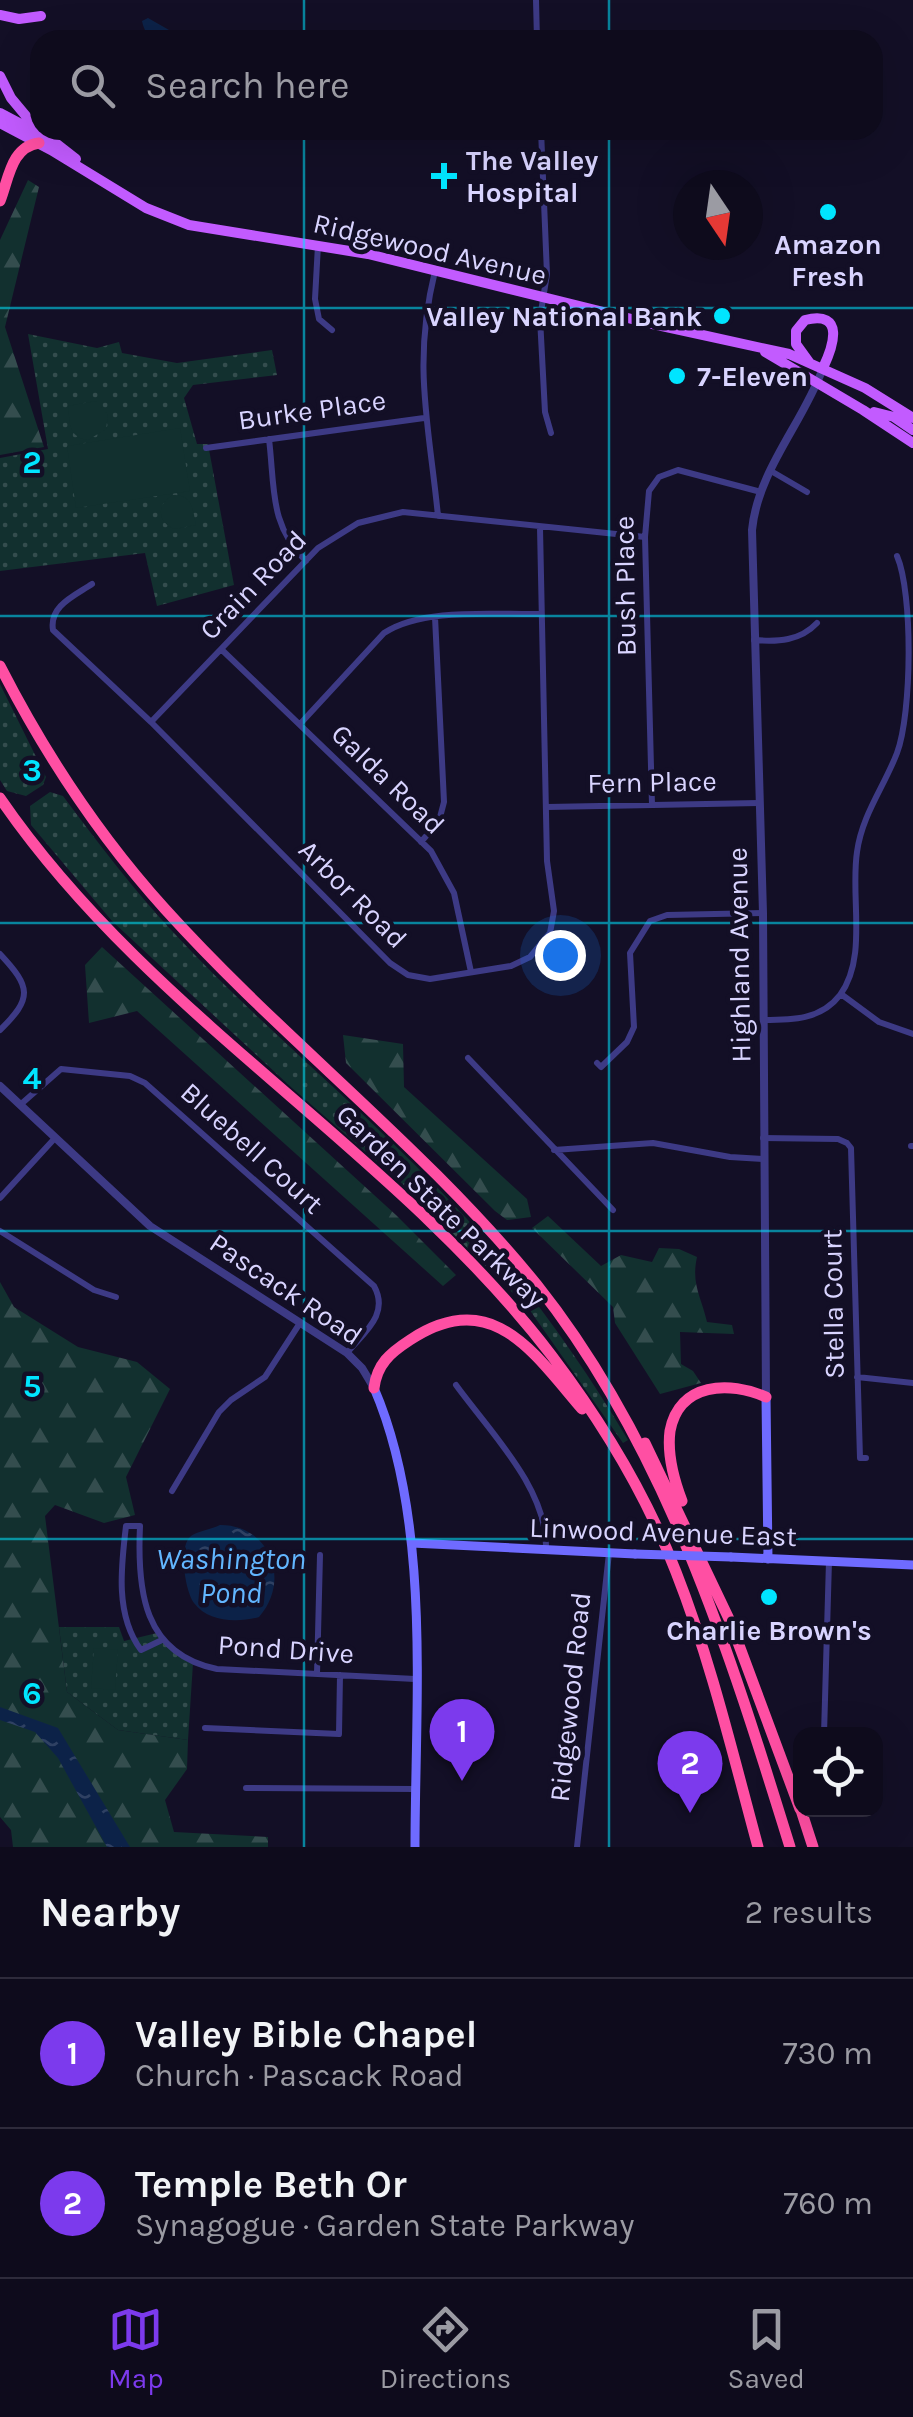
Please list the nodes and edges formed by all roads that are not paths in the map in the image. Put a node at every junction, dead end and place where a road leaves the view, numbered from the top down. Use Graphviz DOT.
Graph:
graph roads {
  1 [pos="536,0"];
  2 [pos="0,15"];
  3 [pos="41,16"];
  4 [pos="537,30"];
  5 [pos="0,76"];
  6 [pos="0,112"];
  7 [pos="0,123"];
  8 [pos="30,124"];
  9 [pos="30,132"];
  10 [pos="30,135"];
  11 [pos="39,140"];
  12 [pos="42,140"];
  13 [pos="541,140"];
  14 [pos="0,201"];
  15 [pos="318,245"];
  16 [pos="436,270"];
  17 [pos="543,297"];
  18 [pos="332,330"];
  19 [pos="759,349"];
  20 [pos="808,362"];
  21 [pos="823,368"];
  22 [pos="818,382"];
  23 [pos="863,410"];
  24 [pos="424,418"];
  25 [pos="913,418"];
  26 [pos="913,430"];
  27 [pos="551,433"];
  28 [pos="269,439"];
  29 [pos="913,443"];
  30 [pos="206,448"];
  31 [pos="771,471"];
  32 [pos="760,492"];
  33 [pos="807,492"];
  34 [pos="438,516"];
  35 [pos="540,528"];
  36 [pos="646,536"];
  37 [pos="897,556"];
  38 [pos="306,561"];
  39 [pos="92,584"];
  40 [pos="542,614"];
  41 [pos="436,617"];
  42 [pos="817,623"];
  43 [pos="754,640"];
  44 [pos="221,649"];
  45 [pos="0,666"];
  46 [pos="912,684"];
  47 [pos="151,722"];
  48 [pos="300,724"];
  49 [pos="0,798"];
  50 [pos="759,803"];
  51 [pos="652,805"];
  52 [pos="547,807"];
  53 [pos="421,842"];
  54 [pos="763,913"];
  55 [pos="0,954"];
  56 [pos="471,972"];
  57 [pos="840,994"];
  58 [pos="763,1020"];
  59 [pos="0,1030"];
  60 [pos="913,1034"];
  61 [pos="468,1058"];
  62 [pos="597,1063"];
  63 [pos="0,1086"];
  64 [pos="20,1105"];
  65 [pos="55,1138"];
  66 [pos="763,1138"];
  67 [pos="554,1150"];
  68 [pos="763,1159"];
  69 [pos="0,1198"];
  70 [pos="613,1210"];
  71 [pos="0,1231"];
  72 [pos="116,1297"];
  73 [pos="553,1307"];
  74 [pos="300,1323"];
  75 [pos="347,1353"];
  76 [pos="857,1377"];
  77 [pos="913,1384"];
  78 [pos="456,1385"];
  79 [pos="374,1388"];
  80 [pos="766,1397"];
  81 [pos="612,1444"];
  82 [pos="866,1458"];
  83 [pos="172,1491"];
  84 [pos="412,1542"];
  85 [pos="546,1550"];
  86 [pos="609,1552"];
  87 [pos="320,1555"];
  88 [pos="768,1559"];
  89 [pos="829,1561"];
  90 [pos="913,1565"];
  91 [pos="730,1621"];
  92 [pos="162,1640"];
  93 [pos="317,1674"];
  94 [pos="340,1675"];
  95 [pos="415,1678"];
  96 [pos="824,1727"];
  97 [pos="205,1728"];
  98 [pos="246,1788"];
  99 [pos="415,1788"];
  100 [pos="793,1790"];
  101 [pos="803,1817"];
  102 [pos="415,1847"];
  103 [pos="577,1847"];
  104 [pos="758,1847"];
  105 [pos="790,1847"];
  106 [pos="813,1847"];
  1 -- 4 [label="street"];
  2 -- 3 [label="main road"];
  5 -- 8 [label="main road"];
  6 -- 9 [label="main road, Ridgewood Avenue"];
  7 -- 10 [label="main road, Ridgewood Avenue"];
  11 -- 14 [label="highway"];
  12 -- 15 [label="main road, Ridgewood Avenue"];
  13 -- 17 [label="street"];
  15 -- 16 [label="main road, Ridgewood Avenue"];
  15 -- 18 [label="street"];
  16 -- 17 [label="main road, Ridgewood Avenue"];
  16 -- 24 [label="street"];
  17 -- 19 [label="main road, Ridgewood Avenue"];
  17 -- 27 [label="street"];
  19 -- 20 [label="main road, Ridgewood Avenue"];
  19 -- 22 [label="main road, Ridgewood Avenue"];
  20 -- 21 [label="main road, Ridgewood Avenue"];
  20 -- 21 [label="main road"];
  21 -- 22 [label="street, Highland Avenue"];
  21 -- 25 [label="main road, Ridgewood Avenue"];
  22 -- 23 [label="main road, Ridgewood Avenue"];
  22 -- 31 [label="street, Highland Avenue"];
  23 -- 26 [label="main road"];
  23 -- 29 [label="main road, Ridgewood Avenue"];
  24 -- 28 [label="street, Burke Place"];
  24 -- 34 [label="street"];
  28 -- 30 [label="street, Burke Place"];
  28 -- 38 [label="street"];
  31 -- 32 [label="street, Highland Avenue"];
  31 -- 33 [label="street"];
  32 -- 36 [label="street, Bush Place"];
  32 -- 43 [label="street, Highland Avenue"];
  34 -- 35 [label="street, Crain Road"];
  34 -- 38 [label="street, Crain Road"];
  35 -- 36 [label="street, Crain Road"];
  35 -- 40 [label="street, Arbor Road"];
  36 -- 51 [label="street, Bush Place"];
  37 -- 46 [label="street"];
  38 -- 44 [label="street, Crain Road"];
  39 -- 47 [label="street, Arbor Road"];
  40 -- 41 [label="street"];
  40 -- 52 [label="street, Arbor Road"];
  41 -- 48 [label="street"];
  41 -- 53 [label="street"];
  42 -- 43 [label="street"];
  43 -- 50 [label="street, Highland Avenue"];
  44 -- 47 [label="street, Crain Road"];
  44 -- 48 [label="street, Galda Road"];
  45 -- 73 [label="highway, Garden State Parkway"];
  46 -- 57 [label="street"];
  47 -- 56 [label="street, Arbor Road"];
  48 -- 53 [label="street, Galda Road"];
  49 -- 81 [label="highway, Garden State Parkway"];
  50 -- 51 [label="street, Fern Place"];
  50 -- 54 [label="street, Highland Avenue"];
  51 -- 52 [label="street, Fern Place"];
  52 -- 56 [label="street, Arbor Road"];
  53 -- 56 [label="street, Galda Road"];
  54 -- 58 [label="street, Highland Avenue"];
  54 -- 62 [label="street"];
  55 -- 59 [label="street"];
  57 -- 58 [label="street"];
  57 -- 60 [label="street"];
  58 -- 66 [label="street, Highland Avenue"];
  61 -- 67 [label="street"];
  63 -- 64 [label="street, Pascack Road"];
  64 -- 65 [label="street, Pascack Road"];
  64 -- 75 [label="street, Bluebell Court"];
  65 -- 69 [label="street"];
  65 -- 74 [label="street, Pascack Road"];
  66 -- 68 [label="street, Highland Avenue"];
  66 -- 76 [label="street, Stella Court"];
  67 -- 68 [label="street"];
  67 -- 70 [label="street"];
  68 -- 80 [label="street, Highland Avenue"];
  71 -- 72 [label="street"];
  73 -- 91 [label="highway, Garden State Parkway"];
  73 -- 105 [label="highway, Garden State Parkway"];
  74 -- 75 [label="street, Pascack Road"];
  74 -- 83 [label="street"];
  75 -- 79 [label="street, Pascack Road"];
  76 -- 77 [label="street"];
  76 -- 82 [label="street, Stella Court"];
  78 -- 85 [label="street"];
  79 -- 81 [label="highway"];
  79 -- 84 [label="main road, Pascack Road"];
  80 -- 88 [label="main road, Highland Avenue"];
  80 -- 91 [label="highway"];
  81 -- 104 [label="highway, Garden State Parkway"];
  84 -- 85 [label="main road, Linwood Avenue East"];
  84 -- 95 [label="main road, Pascack Road"];
  85 -- 86 [label="main road, Linwood Avenue East"];
  86 -- 88 [label="main road, Linwood Avenue East, bridge"];
  86 -- 103 [label="street, Ridgewood Road"];
  87 -- 93 [label="street"];
  88 -- 89 [label="main road, Linwood Avenue East"];
  89 -- 90 [label="main road, Linwood Avenue East"];
  89 -- 96 [label="street"];
  91 -- 100 [label="highway, Garden State Parkway"];
  92 -- 92 [label="street, Pond Drive"];
  92 -- 93 [label="street, Pond Drive"];
  93 -- 94 [label="street, Pond Drive"];
  94 -- 95 [label="street, Pond Drive"];
  94 -- 97 [label="street"];
  95 -- 99 [label="main road, Pascack Road"];
  98 -- 99 [label="street"];
  99 -- 102 [label="main road, Pascack Road"];
  101 -- 106 [label="highway, Garden State Parkway"];
}
